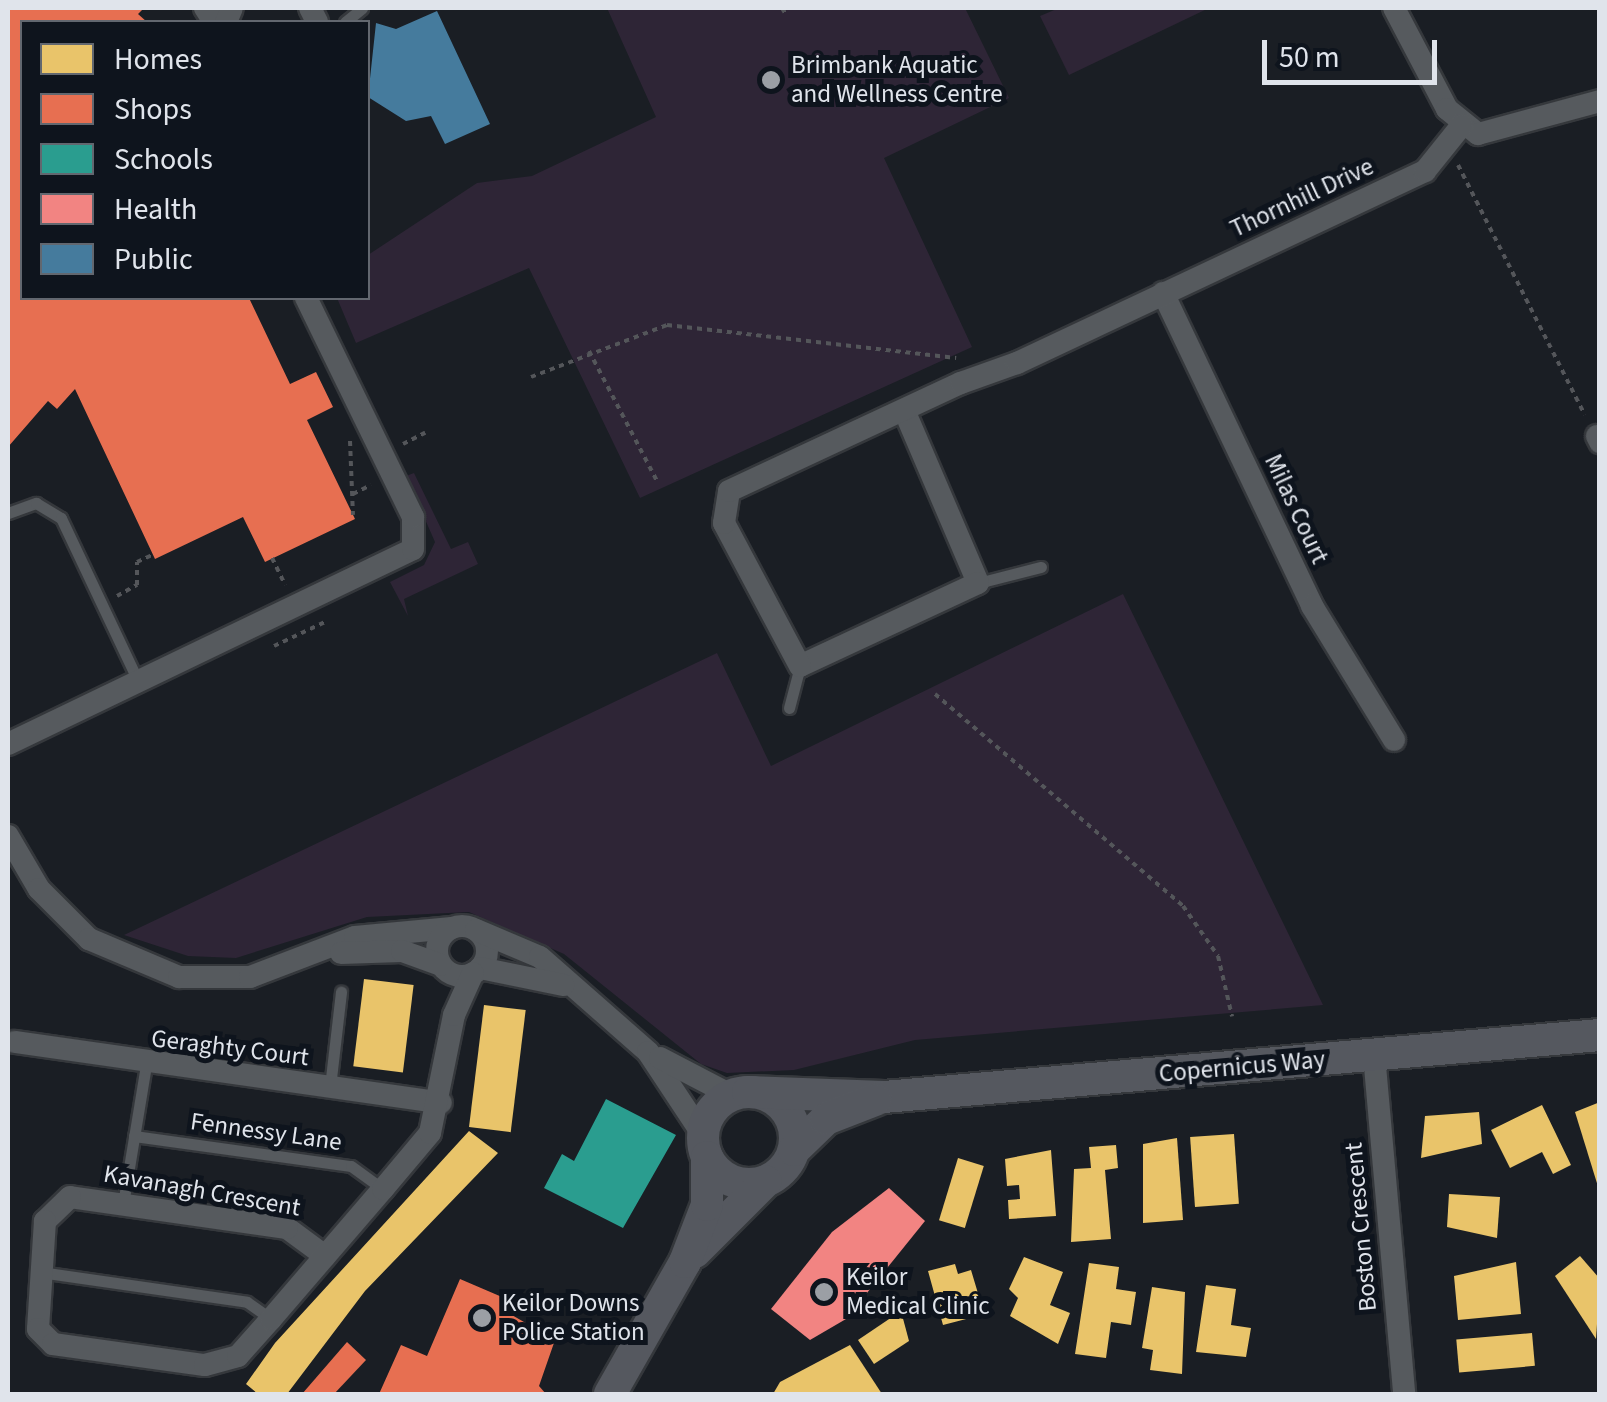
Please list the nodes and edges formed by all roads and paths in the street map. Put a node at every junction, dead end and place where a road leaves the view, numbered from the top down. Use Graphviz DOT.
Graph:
graph roads {
  1 [pos="1394,8"];
  2 [pos="1600,101"];
  3 [pos="1462,125"];
  4 [pos="1445,154"];
  5 [pos="1163,294"];
  6 [pos="307,300"];
  7 [pos="589,351"];
  8 [pos="969,358"];
  9 [pos="530,378"];
  10 [pos="904,410"];
  11 [pos="1598,439"];
  12 [pos="350,462"];
  13 [pos="658,483"];
  14 [pos="8,514"];
  15 [pos="353,515"];
  16 [pos="154,554"];
  17 [pos="1041,567"];
  18 [pos="978,583"];
  19 [pos="102,604"];
  20 [pos="325,622"];
  21 [pos="274,646"];
  22 [pos="800,666"];
  23 [pos="140,686"];
  24 [pos="936,694"];
  25 [pos="789,708"];
  26 [pos="1394,740"];
  27 [pos="8,744"];
  28 [pos="8,836"];
  29 [pos="452,928"];
  30 [pos="476,930"];
  31 [pos="318,955"];
  32 [pos="442,966"];
  33 [pos="476,970"];
  34 [pos="341,992"];
  35 [pos="579,992"];
  36 [pos="454,1015"];
  37 [pos="1232,1016"];
  38 [pos="1600,1035"];
  39 [pos="11,1040"];
  40 [pos="648,1052"];
  41 [pos="1374,1056"];
  42 [pos="146,1065"];
  43 [pos="330,1088"];
  44 [pos="740,1093"];
  45 [pos="884,1098"];
  46 [pos="440,1104"];
  47 [pos="134,1136"];
  48 [pos="705,1146"];
  49 [pos="794,1150"];
  50 [pos="766,1181"];
  51 [pos="384,1189"];
  52 [pos="122,1204"];
  53 [pos="325,1256"];
  54 [pos="685,1262"];
  55 [pos="40,1272"];
  56 [pos="271,1319"];
  57 [pos="650,1330"];
  58 [pos="610,1394"];
  59 [pos="638,1394"];
  60 [pos="1404,1394"];
  1 -- 3 [label="street"];
  2 -- 3 [label="street"];
  3 -- 4 [label="street"];
  4 -- 5 [label="street, Thornhill Drive"];
  4 -- 11 [label="path"];
  5 -- 10 [label="street, Thornhill Drive"];
  5 -- 26 [label="street, Milas Court"];
  6 -- 23 [label="street"];
  7 -- 8 [label="path"];
  7 -- 9 [label="path"];
  7 -- 13 [label="path"];
  10 -- 18 [label="street"];
  10 -- 22 [label="street, Thornhill Drive"];
  12 -- 15 [label="path"];
  14 -- 19 [label="lane"];
  16 -- 19 [label="path"];
  17 -- 18 [label="lane"];
  18 -- 22 [label="street"];
  19 -- 23 [label="lane"];
  20 -- 21 [label="path"];
  22 -- 25 [label="lane"];
  23 -- 27 [label="street"];
  24 -- 37 [label="path"];
  28 -- 31 [label="street"];
  29 -- 30 [label="street"];
  29 -- 31 [label="street"];
  29 -- 32 [label="street"];
  30 -- 33 [label="street"];
  30 -- 35 [label="street"];
  31 -- 32 [label="street"];
  32 -- 33 [label="street"];
  32 -- 36 [label="street, Kavanagh Crescent"];
  33 -- 35 [label="street"];
  33 -- 36 [label="street, Kavanagh Crescent"];
  34 -- 43 [label="lane"];
  35 -- 40 [label="street"];
  36 -- 46 [label="street, Kavanagh Crescent"];
  38 -- 41 [label="street, Copernicus Way"];
  39 -- 42 [label="street, Geraghty Court"];
  40 -- 44 [label="street"];
  40 -- 48 [label="street"];
  41 -- 45 [label="street, Copernicus Way"];
  41 -- 60 [label="street, Boston Crescent"];
  42 -- 43 [label="street, Geraghty Court"];
  42 -- 47 [label="lane"];
  43 -- 46 [label="street, Geraghty Court"];
  44 -- 45 [label="street, Copernicus Way"];
  44 -- 48 [label="street"];
  44 -- 49 [label="street"];
  45 -- 49 [label="street, Copernicus Way"];
  46 -- 51 [label="street, Kavanagh Crescent"];
  47 -- 51 [label="lane, Fennessy Lane"];
  47 -- 52 [label="lane"];
  48 -- 50 [label="street"];
  48 -- 54 [label="street"];
  49 -- 50 [label="street"];
  50 -- 54 [label="street"];
  51 -- 53 [label="street, Kavanagh Crescent"];
  52 -- 53 [label="street, Kavanagh Crescent"];
  52 -- 55 [label="street, Kavanagh Crescent"];
  53 -- 56 [label="street, Kavanagh Crescent"];
  54 -- 57 [label="street"];
  55 -- 56 [label="lane"];
  55 -- 56 [label="street, Kavanagh Crescent"];
  57 -- 58 [label="street"];
  57 -- 59 [label="street"];
}
